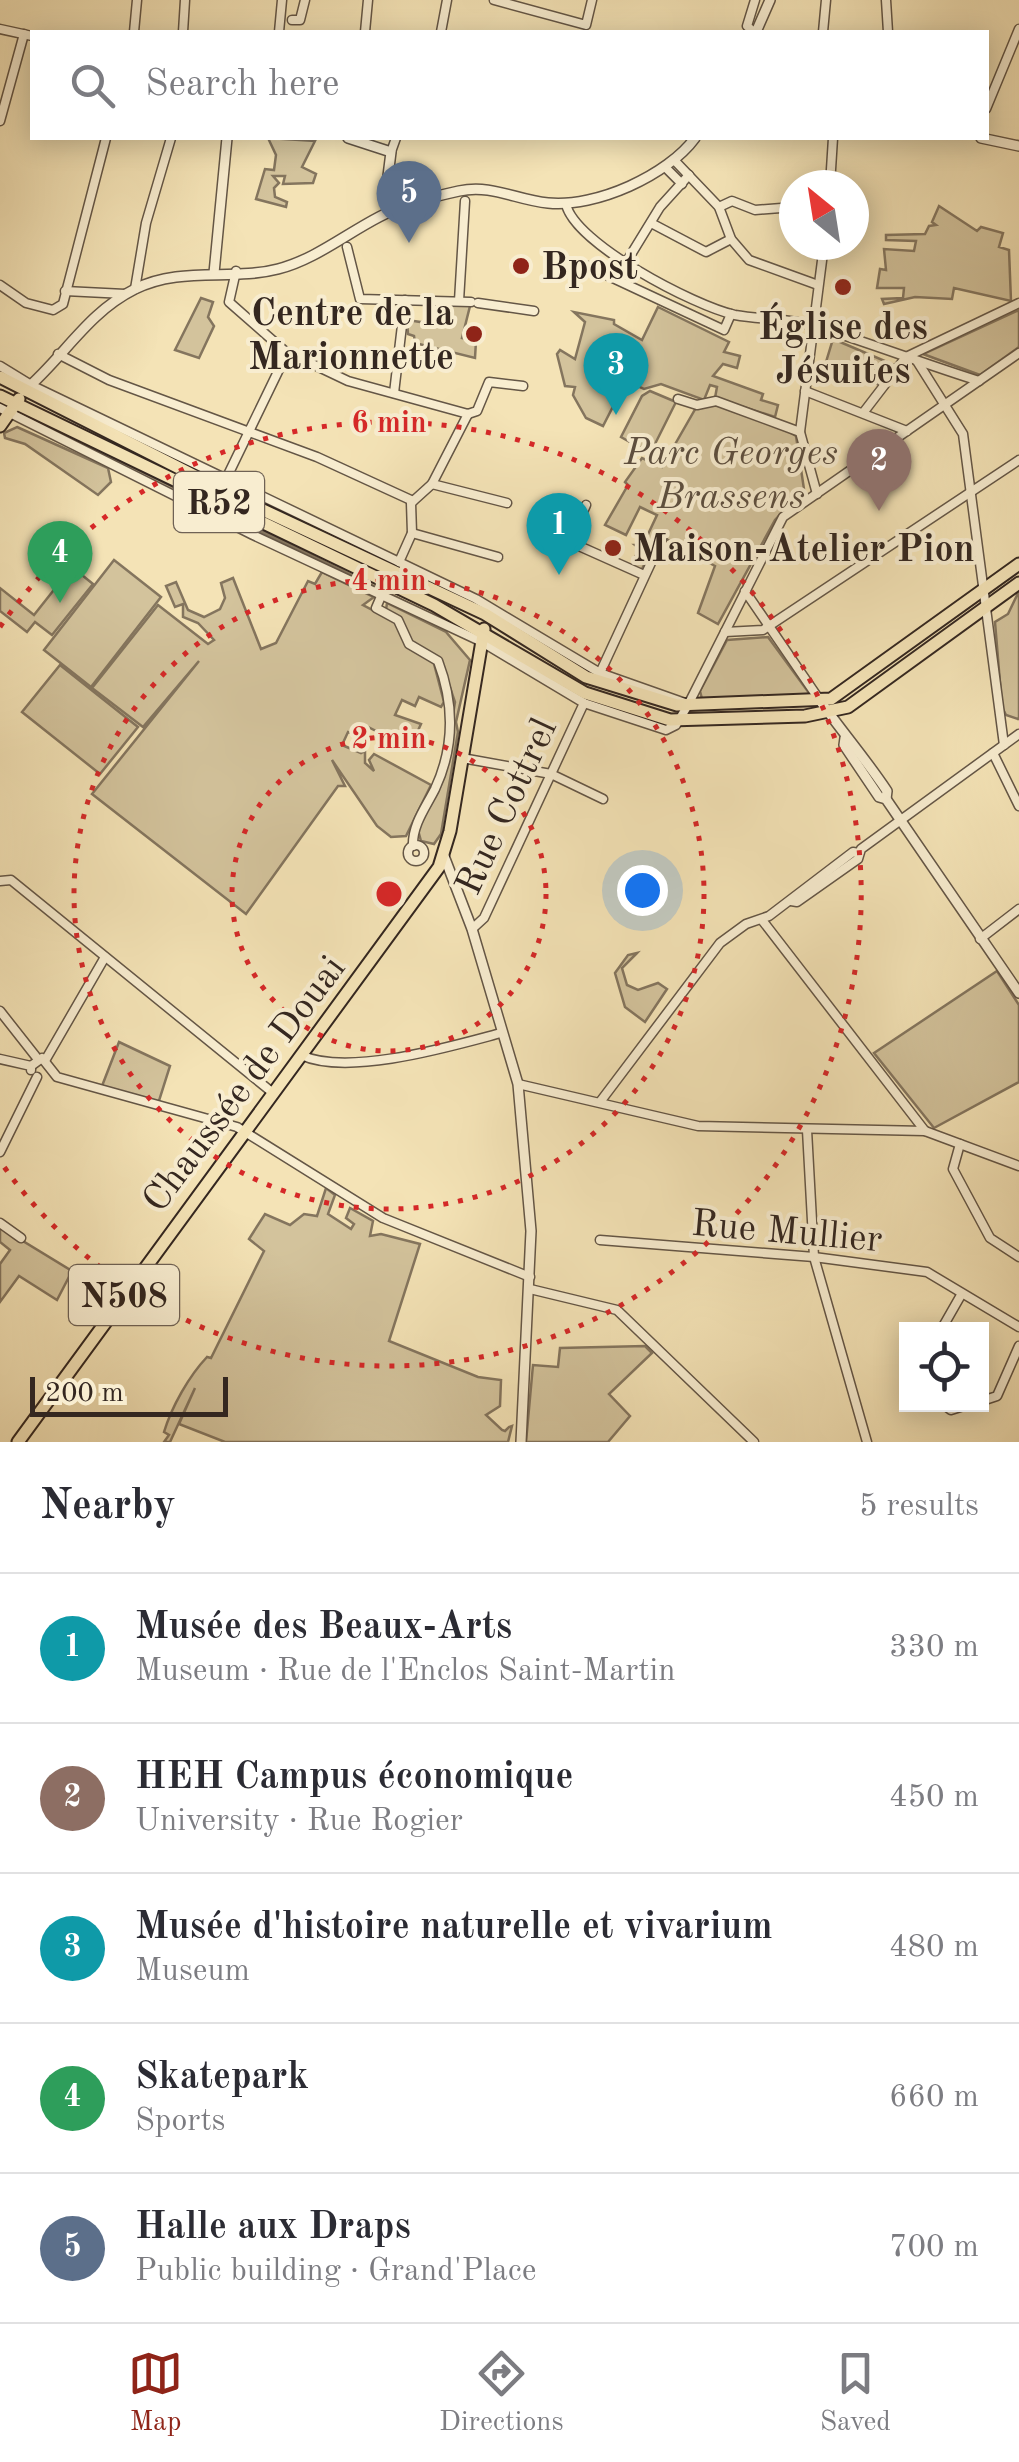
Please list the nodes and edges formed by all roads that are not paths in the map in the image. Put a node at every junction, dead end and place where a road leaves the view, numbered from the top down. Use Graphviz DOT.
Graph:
graph roads {
  1 [pos="138,0"];
  2 [pos="185,0"];
  3 [pos="282,0"];
  4 [pos="305,0"];
  5 [pos="368,0"];
  6 [pos="447,0"];
  7 [pos="494,0"];
  8 [pos="535,0"];
  9 [pos="592,0"];
  10 [pos="754,0"];
  11 [pos="770,0"];
  12 [pos="826,0"];
  13 [pos="886,0"];
  14 [pos="533,11"];
  15 [pos="292,20"];
  16 [pos="1019,28"];
  17 [pos="0,29"];
  18 [pos="134,30"];
  19 [pos="183,30"];
  20 [pos="279,30"];
  21 [pos="365,30"];
  22 [pos="442,30"];
  23 [pos="752,30"];
  24 [pos="756,30"];
  25 [pos="823,30"];
  26 [pos="888,30"];
  27 [pos="28,35"];
  28 [pos="989,102"];
  29 [pos="0,121"];
  30 [pos="105,140"];
  31 [pos="170,140"];
  32 [pos="227,140"];
  33 [pos="354,140"];
  34 [pos="395,140"];
  35 [pos="693,140"];
  36 [pos="833,140"];
  37 [pos="989,140"];
  38 [pos="1019,146"];
  39 [pos="391,152"];
  40 [pos="672,166"];
  41 [pos="831,170"];
  42 [pos="689,175"];
  43 [pos="682,184"];
  44 [pos="466,201"];
  45 [pos="566,204"];
  46 [pos="719,207"];
  47 [pos="779,209"];
  48 [pos="394,210"];
  49 [pos="651,223"];
  50 [pos="731,238"];
  51 [pos="345,243"];
  52 [pos="600,244"];
  53 [pos="822,260"];
  54 [pos="627,262"];
  55 [pos="236,271"];
  56 [pos="214,274"];
  57 [pos="616,279"];
  58 [pos="0,285"];
  59 [pos="818,285"];
  60 [pos="65,291"];
  61 [pos="130,292"];
  62 [pos="405,300"];
  63 [pos="459,301"];
  64 [pos="1019,303"];
  65 [pos="534,311"];
  66 [pos="731,314"];
  67 [pos="813,324"];
  68 [pos="287,352"];
  69 [pos="1019,353"];
  70 [pos="58,354"];
  71 [pos="906,357"];
  72 [pos="917,361"];
  73 [pos="0,366"];
  74 [pos="0,378"];
  75 [pos="979,381"];
  76 [pos="523,386"];
  77 [pos="0,388"];
  78 [pos="805,391"];
  79 [pos="394,393"];
  80 [pos="0,396"];
  81 [pos="678,399"];
  82 [pos="17,400"];
  83 [pos="944,406"];
  84 [pos="862,413"];
  85 [pos="468,414"];
  86 [pos="0,426"];
  87 [pos="249,431"];
  88 [pos="907,431"];
  89 [pos="800,432"];
  90 [pos="1019,460"];
  91 [pos="226,478"];
  92 [pos="432,484"];
  93 [pos="970,492"];
  94 [pos="817,494"];
  95 [pos="413,501"];
  96 [pos="508,503"];
  97 [pos="586,505"];
  98 [pos="412,533"];
  99 [pos="662,539"];
  100 [pos="498,557"];
  101 [pos="399,562"];
  102 [pos="1019,564"];
  103 [pos="644,575"];
  104 [pos="1019,583"];
  105 [pos="983,590"];
  106 [pos="745,591"];
  107 [pos="382,594"];
  108 [pos="986,607"];
  109 [pos="484,624"];
  110 [pos="769,626"];
  111 [pos="726,632"];
  112 [pos="600,672"];
  113 [pos="821,702"];
  114 [pos="584,703"];
  115 [pos="688,706"];
  116 [pos="829,714"];
  117 [pos="676,720"];
  118 [pos="1019,734"];
  119 [pos="1004,745"];
  120 [pos="992,753"];
  121 [pos="462,758"];
  122 [pos="551,774"];
  123 [pos="603,799"];
  124 [pos="1019,806"];
  125 [pos="900,820"];
  126 [pos="445,854"];
  127 [pos="1,880"];
  128 [pos="1019,909"];
  129 [pos="762,920"];
  130 [pos="472,929"];
  131 [pos="980,939"];
  132 [pos="105,957"];
  133 [pos="1019,993"];
  134 [pos="0,1011"];
  135 [pos="501,1033"];
  136 [pos="301,1055"];
  137 [pos="0,1058"];
  138 [pos="38,1061"];
  139 [pos="50,1072"];
  140 [pos="37,1077"];
  141 [pos="518,1084"];
  142 [pos="273,1093"];
  143 [pos="600,1102"];
  144 [pos="807,1130"];
  145 [pos="925,1131"];
  146 [pos="244,1132"];
  147 [pos="960,1144"];
  148 [pos="0,1152"];
  149 [pos="1019,1166"];
  150 [pos="0,1222"];
  151 [pos="21,1238"];
  152 [pos="600,1240"];
  153 [pos="814,1257"];
  154 [pos="1019,1257"];
  155 [pos="530,1283"];
  156 [pos="961,1296"];
  157 [pos="946,1322"];
  158 [pos="1019,1328"];
  159 [pos="1019,1346"];
  160 [pos="989,1399"];
  161 [pos="18,1442"];
  162 [pos="521,1442"];
  163 [pos="754,1442"];
  164 [pos="867,1442"];
  1 -- 18 [label="street"];
  2 -- 19 [label="street"];
  3 -- 20 [label="street"];
  4 -- 15 [label="street"];
  5 -- 21 [label="street"];
  6 -- 22 [label="street"];
  7 -- 14 [label="street"];
  8 -- 14 [label="street"];
  9 -- 14 [label="street"];
  10 -- 23 [label="street"];
  11 -- 24 [label="street"];
  12 -- 25 [label="street"];
  13 -- 26 [label="street"];
  16 -- 28 [label="street"];
  17 -- 27 [label="street"];
  27 -- 29 [label="street"];
  30 -- 60 [label="street"];
  31 -- 61 [label="street"];
  32 -- 56 [label="street"];
  33 -- 39 [label="street"];
  34 -- 39 [label="street"];
  35 -- 40 [label="street"];
  36 -- 41 [label="street"];
  37 -- 38 [label="street"];
  39 -- 48 [label="street"];
  40 -- 42 [label="street"];
  40 -- 43 [label="street"];
  40 -- 45 [label="street"];
  42 -- 43 [label="street"];
  42 -- 46 [label="street"];
  43 -- 49 [label="street"];
  44 -- 63 [label="street"];
  45 -- 48 [label="street"];
  45 -- 52 [label="street"];
  46 -- 47 [label="street"];
  46 -- 50 [label="street"];
  48 -- 51 [label="street"];
  49 -- 50 [label="street"];
  49 -- 54 [label="street"];
  50 -- 59 [label="street"];
  51 -- 55 [label="street"];
  51 -- 62 [label="street"];
  52 -- 54 [label="street"];
  52 -- 57 [label="street"];
  53 -- 59 [label="street"];
  54 -- 57 [label="street"];
  54 -- 66 [label="street"];
  55 -- 56 [label="street"];
  55 -- 68 [label="street"];
  56 -- 61 [label="street"];
  57 -- 66 [label="street"];
  58 -- 60 [label="street"];
  59 -- 67 [label="street"];
  60 -- 61 [label="street"];
  61 -- 70 [label="street"];
  62 -- 63 [label="street"];
  62 -- 79 [label="street"];
  63 -- 65 [label="street"];
  64 -- 71 [label="street"];
  66 -- 67 [label="street"];
  67 -- 71 [label="street"];
  67 -- 78 [label="street"];
  68 -- 79 [label="street"];
  68 -- 87 [label="street"];
  69 -- 75 [label="street"];
  70 -- 82 [label="street"];
  70 -- 87 [label="street"];
  71 -- 72 [label="street"];
  71 -- 84 [label="street"];
  72 -- 75 [label="street"];
  72 -- 83 [label="street"];
  73 -- 82 [label="street"];
  74 -- 82 [label="main road, R52"];
  75 -- 83 [label="street"];
  76 -- 85 [label="street"];
  77 -- 82 [label="main road, R52"];
  78 -- 84 [label="street"];
  78 -- 89 [label="street"];
  79 -- 85 [label="street"];
  80 -- 82 [label="main road, R52"];
  81 -- 89 [label="street"];
  82 -- 86 [label="main road"];
  82 -- 91 [label="street"];
  82 -- 107 [label="street"];
  82 -- 109 [label="main road, R52"];
  82 -- 109 [label="main road, R52"];
  83 -- 88 [label="street"];
  83 -- 93 [label="street"];
  84 -- 88 [label="street"];
  85 -- 92 [label="street"];
  87 -- 91 [label="street"];
  87 -- 95 [label="street"];
  88 -- 94 [label="street"];
  89 -- 94 [label="street"];
  90 -- 93 [label="street"];
  91 -- 101 [label="street"];
  92 -- 95 [label="street"];
  92 -- 96 [label="street"];
  93 -- 105 [label="street"];
  93 -- 110 [label="street"];
  94 -- 106 [label="street"];
  95 -- 98 [label="street"];
  97 -- 103 [label="street"];
  98 -- 100 [label="street"];
  98 -- 101 [label="street"];
  99 -- 103 [label="street"];
  101 -- 109 [label="street"];
  102 -- 105 [label="main road, R52"];
  103 -- 112 [label="street"];
  104 -- 108 [label="main road, R52"];
  105 -- 108 [label="street"];
  105 -- 113 [label="main road, R52"];
  106 -- 110 [label="street"];
  106 -- 111 [label="street"];
  107 -- 109 [label="street"];
  107 -- 126 [label="street"];
  108 -- 116 [label="main road, R52"];
  108 -- 119 [label="street"];
  109 -- 112 [label="street"];
  109 -- 114 [label="street"];
  109 -- 115 [label="main road, R52"];
  109 -- 117 [label="main road, R52"];
  109 -- 121 [label="main road, N508"];
  110 -- 111 [label="street"];
  110 -- 113 [label="street"];
  111 -- 115 [label="street"];
  112 -- 115 [label="street"];
  113 -- 115 [label="main road, R52"];
  113 -- 116 [label="street"];
  114 -- 117 [label="street"];
  114 -- 122 [label="street, Rue Cottrel"];
  115 -- 117 [label="street"];
  116 -- 117 [label="main road, R52"];
  116 -- 125 [label="street"];
  118 -- 119 [label="street"];
  119 -- 120 [label="street"];
  120 -- 124 [label="street"];
  120 -- 125 [label="street"];
  121 -- 122 [label="street"];
  121 -- 126 [label="main road, N508"];
  122 -- 123 [label="street"];
  122 -- 130 [label="street, Rue Cottrel"];
  125 -- 129 [label="street"];
  125 -- 131 [label="street"];
  126 -- 130 [label="street"];
  126 -- 136 [label="main road, Chaussée de Douai / N508"];
  127 -- 132 [label="street"];
  128 -- 131 [label="street"];
  129 -- 143 [label="street"];
  129 -- 145 [label="street"];
  130 -- 135 [label="street"];
  131 -- 133 [label="street"];
  132 -- 138 [label="street"];
  132 -- 142 [label="street"];
  134 -- 138 [label="street"];
  135 -- 136 [label="street"];
  135 -- 141 [label="street"];
  136 -- 142 [label="main road, Chaussée de Douai / N508"];
  137 -- 138 [label="street"];
  138 -- 139 [label="street"];
  138 -- 140 [label="street"];
  139 -- 140 [label="street"];
  139 -- 146 [label="street"];
  140 -- 148 [label="street"];
  141 -- 143 [label="street"];
  141 -- 155 [label="street"];
  142 -- 146 [label="main road, Chaussée de Douai / N508"];
  143 -- 144 [label="street"];
  144 -- 145 [label="street"];
  144 -- 153 [label="street"];
  145 -- 147 [label="street"];
  146 -- 155 [label="street"];
  146 -- 161 [label="main road, Chaussée de Douai / N508"];
  147 -- 149 [label="street"];
  147 -- 154 [label="street"];
  150 -- 151 [label="street"];
  152 -- 153 [label="street, Rue Mullier"];
  153 -- 156 [label="street, Rue Mullier"];
  153 -- 164 [label="street"];
  155 -- 162 [label="street"];
  155 -- 163 [label="street"];
  156 -- 157 [label="street"];
  156 -- 158 [label="street, Rue Mullier"];
  159 -- 160 [label="street"];
}
